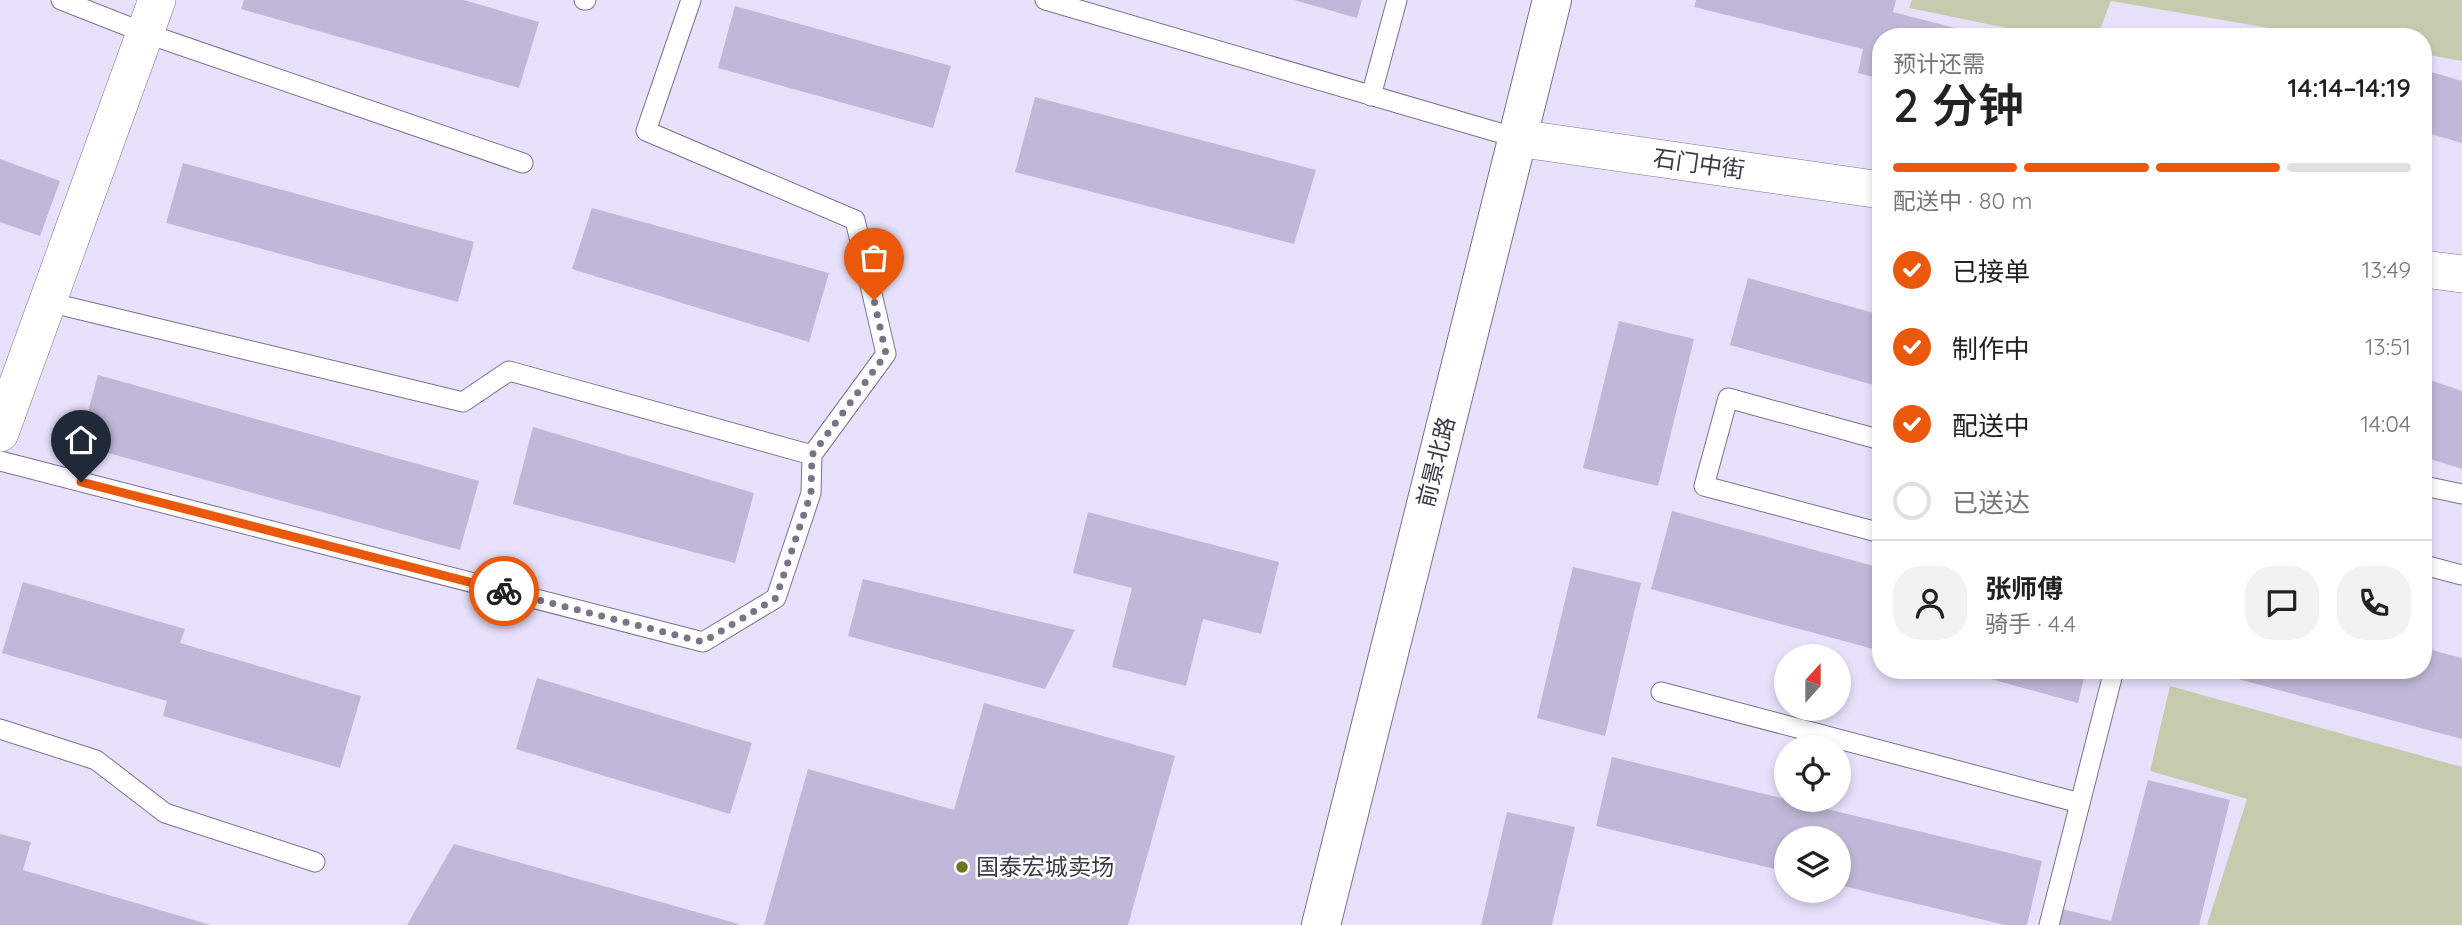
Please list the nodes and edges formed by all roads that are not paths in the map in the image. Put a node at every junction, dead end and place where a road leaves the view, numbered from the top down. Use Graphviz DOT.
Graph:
graph roads {
  1 [pos="61,0"];
  2 [pos="691,0"];
  3 [pos="1045,0"];
  4 [pos="1397,0"];
  5 [pos="1552,0"];
  6 [pos="151,16"];
  7 [pos="1371,96"];
  8 [pos="1517,138"];
  9 [pos="523,163"];
  10 [pos="1872,189"];
  11 [pos="2432,270"];
  12 [pos="2462,274"];
  13 [pos="48,302"];
  14 [pos="0,433"];
  15 [pos="1872,438"];
  16 [pos="812,455"];
  17 [pos="0,461"];
  18 [pos="2432,488"];
  19 [pos="2462,494"];
  20 [pos="1872,531"];
  21 [pos="2432,567"];
  22 [pos="2462,575"];
  23 [pos="2112,679"];
  24 [pos="1661,692"];
  25 [pos="0,729"];
  26 [pos="2080,803"];
  27 [pos="315,862"];
  28 [pos="1321,925"];
  29 [pos="2049,925"];
  1 -- 6 [label="lane"];
  2 -- 16 [label="lane"];
  3 -- 7 [label="lane"];
  4 -- 7 [label="lane"];
  5 -- 8 [label="street, 前景北路"];
  6 -- 9 [label="lane"];
  6 -- 13 [label="street"];
  7 -- 8 [label="lane"];
  8 -- 10 [label="street, 石门中街"];
  8 -- 28 [label="street, 前景北路"];
  11 -- 12 [label="street"];
  13 -- 14 [label="street"];
  13 -- 16 [label="lane"];
  15 -- 20 [label="lane"];
  16 -- 17 [label="lane"];
  18 -- 19 [label="lane"];
  21 -- 22 [label="lane"];
  23 -- 26 [label="lane"];
  24 -- 26 [label="lane"];
  25 -- 27 [label="lane"];
  26 -- 29 [label="lane"];
}
